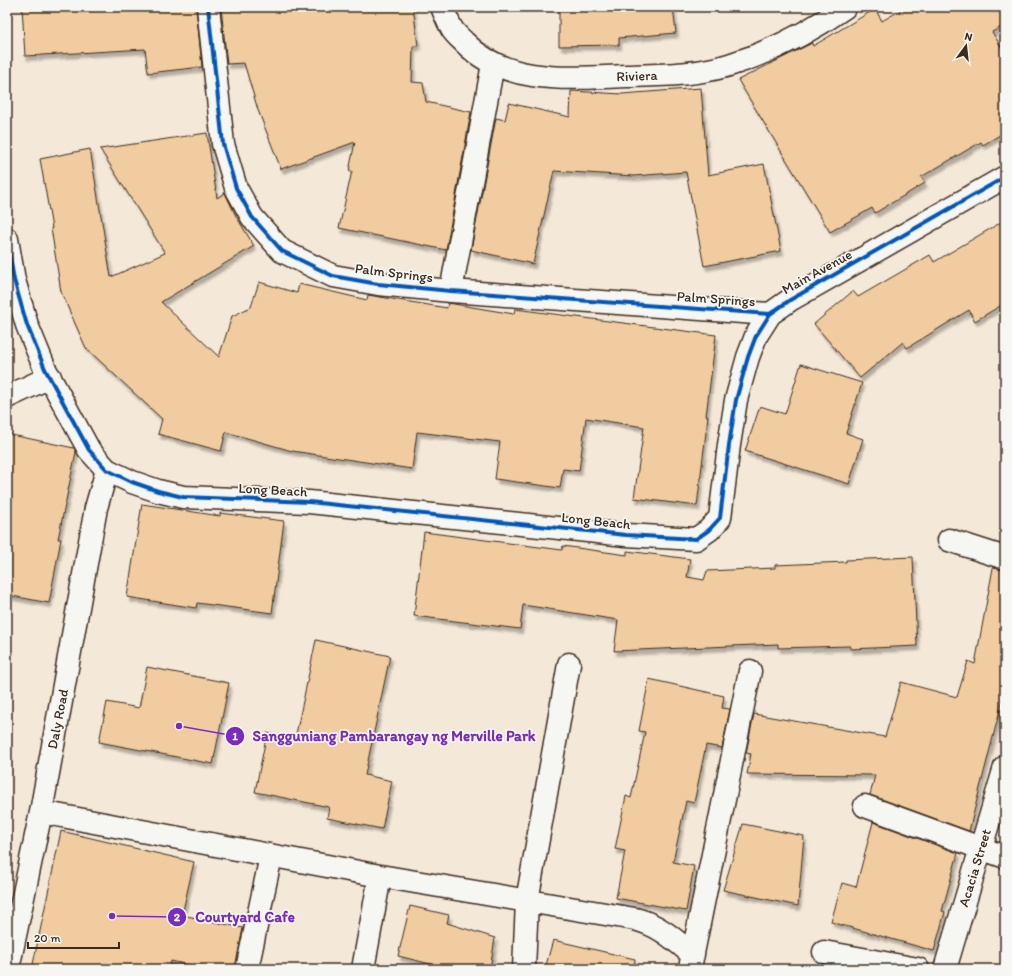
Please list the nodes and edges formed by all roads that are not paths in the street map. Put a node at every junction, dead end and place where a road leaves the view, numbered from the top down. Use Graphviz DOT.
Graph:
graph roads {
  1 [pos="208,7"];
  2 [pos="442,7"];
  3 [pos="846,7"];
  4 [pos="493,64"];
  5 [pos="1005,177"];
  6 [pos="7,239"];
  7 [pos="451,291"];
  8 [pos="770,314"];
  9 [pos="50,377"];
  10 [pos="7,397"];
  11 [pos="107,470"];
  12 [pos="696,539"];
  13 [pos="949,540"];
  14 [pos="1005,558"];
  15 [pos="569,664"];
  16 [pos="750,671"];
  17 [pos="1005,767"];
  18 [pos="865,806"];
  19 [pos="41,812"];
  20 [pos="981,849"];
  21 [pos="271,856"];
  22 [pos="1005,857"];
  23 [pos="380,876"];
  24 [pos="527,901"];
  25 [pos="824,952"];
  26 [pos="691,962"];
  27 [pos="8,969"];
  28 [pos="247,969"];
  29 [pos="363,969"];
  30 [pos="524,969"];
  31 [pos="918,969"];
  32 [pos="945,969"];
  1 -- 7 [label="street, Palm Springs"];
  2 -- 4 [label="street, Riviera"];
  3 -- 4 [label="street, Riviera"];
  4 -- 7 [label="street"];
  5 -- 8 [label="street, Main Avenue"];
  6 -- 9 [label="street, Long Beach"];
  7 -- 8 [label="street, Palm Springs"];
  8 -- 12 [label="street, Main Avenue"];
  9 -- 10 [label="street"];
  9 -- 11 [label="street, Long Beach"];
  11 -- 12 [label="street, Long Beach"];
  11 -- 19 [label="street, Daly Road"];
  13 -- 14 [label="street"];
  15 -- 24 [label="street"];
  16 -- 26 [label="street"];
  17 -- 20 [label="street, Acacia Street"];
  18 -- 20 [label="street"];
  19 -- 21 [label="street"];
  19 -- 27 [label="street, Daly Road"];
  20 -- 22 [label="street"];
  20 -- 32 [label="street, Acacia Street"];
  21 -- 23 [label="street"];
  21 -- 28 [label="street"];
  23 -- 24 [label="street"];
  23 -- 29 [label="street"];
  24 -- 26 [label="street"];
  24 -- 30 [label="street"];
  25 -- 31 [label="street"];
}
